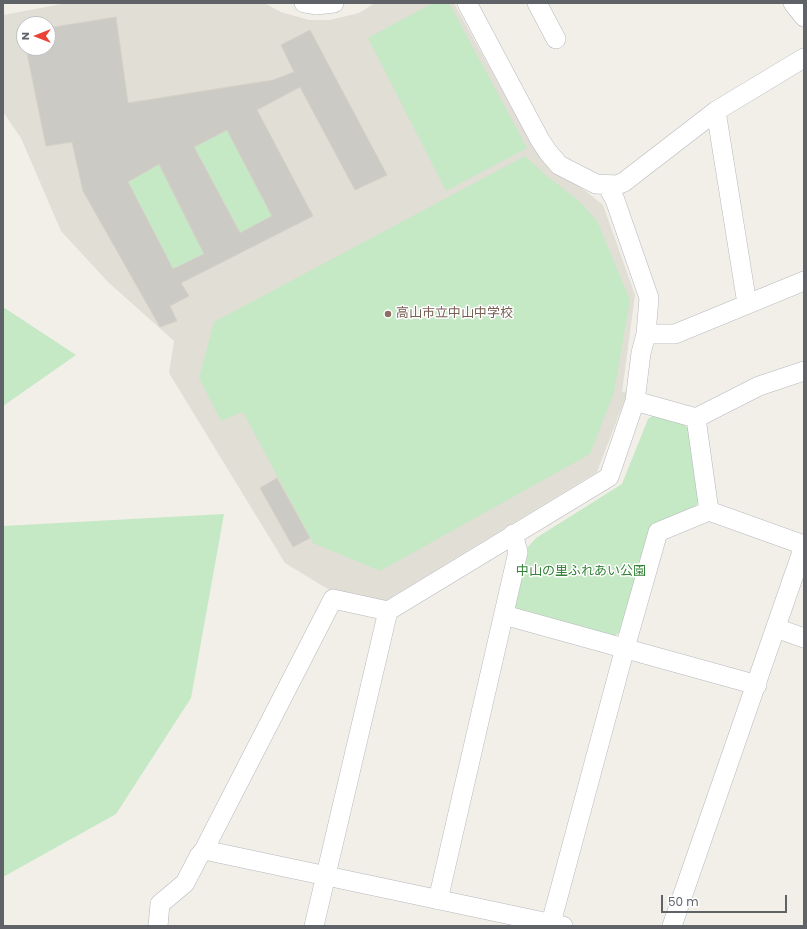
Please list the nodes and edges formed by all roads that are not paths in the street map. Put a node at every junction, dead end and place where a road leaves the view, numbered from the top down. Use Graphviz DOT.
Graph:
graph roads {
  1 [pos="304,3"];
  2 [pos="334,3"];
  3 [pos="467,3"];
  4 [pos="536,3"];
  5 [pos="793,3"];
  6 [pos="804,17"];
  7 [pos="556,39"];
  8 [pos="804,60"];
  9 [pos="716,111"];
  10 [pos="607,185"];
  11 [pos="804,281"];
  12 [pos="747,304"];
  13 [pos="646,334"];
  14 [pos="804,371"];
  15 [pos="635,401"];
  16 [pos="696,418"];
  17 [pos="709,511"];
  18 [pos="513,534"];
  19 [pos="804,546"];
  20 [pos="388,611"];
  21 [pos="504,615"];
  22 [pos="776,628"];
  23 [pos="804,638"];
  24 [pos="625,648"];
  25 [pos="757,685"];
  26 [pos="204,850"];
  27 [pos="326,876"];
  28 [pos="438,900"];
  29 [pos="557,925"];
  30 [pos="158,926"];
  31 [pos="314,926"];
  32 [pos="672,926"];
  1 -- 2 [label="street"];
  3 -- 10 [label="street"];
  4 -- 7 [label="street"];
  5 -- 6 [label="street"];
  8 -- 9 [label="street"];
  9 -- 10 [label="street"];
  9 -- 12 [label="street"];
  10 -- 13 [label="street"];
  11 -- 12 [label="street"];
  12 -- 13 [label="street"];
  13 -- 15 [label="street"];
  14 -- 16 [label="street"];
  15 -- 16 [label="street"];
  15 -- 18 [label="street"];
  16 -- 17 [label="street"];
  17 -- 19 [label="street"];
  17 -- 24 [label="street"];
  18 -- 20 [label="street"];
  18 -- 21 [label="street"];
  19 -- 22 [label="street"];
  20 -- 26 [label="street"];
  20 -- 27 [label="street"];
  21 -- 24 [label="street"];
  21 -- 28 [label="street"];
  22 -- 23 [label="street"];
  22 -- 25 [label="street"];
  24 -- 25 [label="street"];
  24 -- 29 [label="street"];
  25 -- 32 [label="street"];
  26 -- 27 [label="street"];
  26 -- 30 [label="street"];
  27 -- 28 [label="street"];
  27 -- 31 [label="street"];
  28 -- 29 [label="street"];
}
